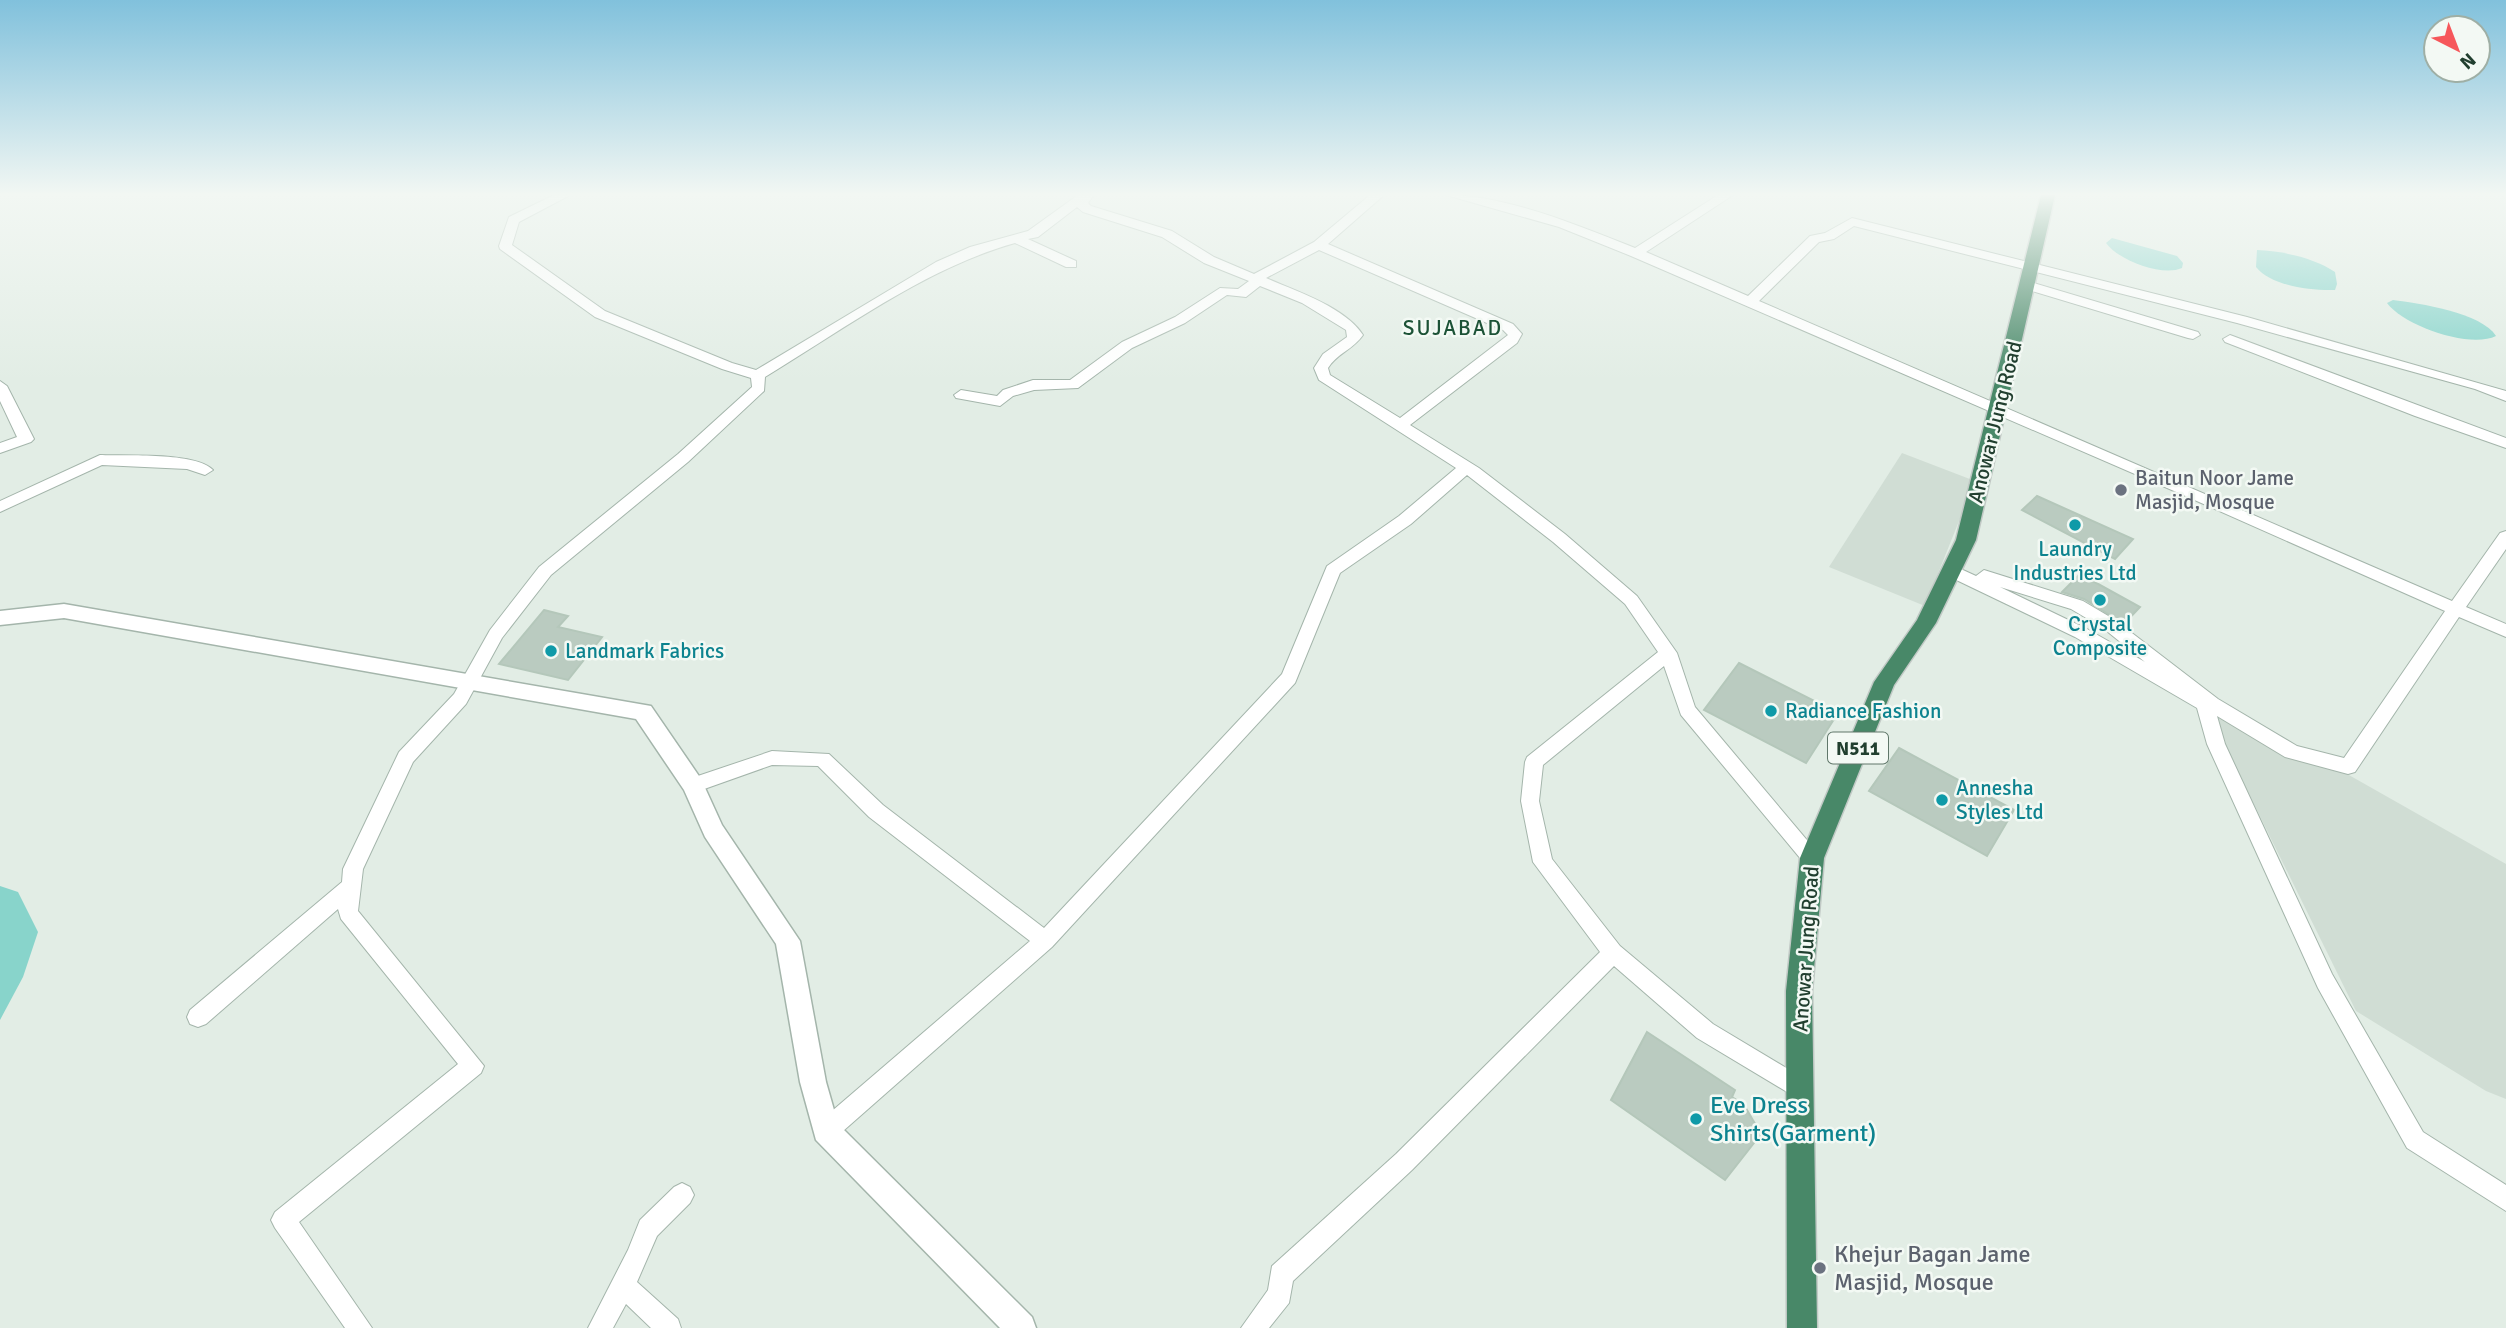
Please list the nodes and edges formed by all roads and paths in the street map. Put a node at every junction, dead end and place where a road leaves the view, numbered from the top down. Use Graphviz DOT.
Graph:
graph roads {
  1 [pos="520,257"];
  2 [pos="959,257"];
  3 [pos="1055,257"];
  4 [pos="1204,257"];
  5 [pos="1296,257"];
  6 [pos="1347,257"];
  7 [pos="1645,257"];
  8 [pos="1796,257"];
  9 [pos="1967,257"];
  10 [pos="2033,257"];
  11 [pos="1070,264"];
  12 [pos="2029,276"];
  13 [pos="1258,281"];
  14 [pos="1749,303"];
  15 [pos="2193,335"];
  16 [pos="2230,339"];
  17 [pos="758,375"];
  18 [pos="0,386"];
  19 [pos="961,395"];
  20 [pos="2506,396"];
  21 [pos="1999,408"];
  22 [pos="7,419"];
  23 [pos="1399,426"];
  24 [pos="2506,443"];
  25 [pos="0,448"];
  26 [pos="1467,467"];
  27 [pos="205,470"];
  28 [pos="0,507"];
  29 [pos="2506,537"];
  30 [pos="1952,569"];
  31 [pos="2454,607"];
  32 [pos="0,618"];
  33 [pos="2506,631"];
  34 [pos="1668,653"];
  35 [pos="472,682"];
  36 [pos="692,785"];
  37 [pos="1812,858"];
  38 [pos="351,887"];
  39 [pos="1045,941"];
  40 [pos="1613,953"];
  41 [pos="198,1017"];
  42 [pos="1800,1088"];
  43 [pos="826,1131"];
  44 [pos="682,1195"];
  45 [pos="2506,1199"];
  46 [pos="623,1285"];
  47 [pos="360,1328"];
  48 [pos="600,1328"];
  49 [pos="669,1328"];
  50 [pos="1021,1328"];
  51 [pos="1253,1328"];
  52 [pos="1802,1328"];
  1 -- 17 [label="street"];
  2 -- 17 [label="street"];
  3 -- 11 [label="street"];
  4 -- 13 [label="street"];
  5 -- 13 [label="street"];
  6 -- 23 [label="street"];
  7 -- 14 [label="street"];
  8 -- 14 [label="street"];
  9 -- 12 [label="street"];
  10 -- 12 [label="highway, Anowar Jung Road / N511"];
  12 -- 15 [label="street"];
  12 -- 20 [label="street"];
  12 -- 21 [label="highway, Anowar Jung Road / N511"];
  13 -- 19 [label="street"];
  13 -- 23 [label="street"];
  14 -- 21 [label="street"];
  16 -- 24 [label="street"];
  17 -- 35 [label="street"];
  18 -- 22 [label="street"];
  21 -- 30 [label="highway, Anowar Jung Road / N511"];
  21 -- 31 [label="street"];
  22 -- 25 [label="street"];
  23 -- 26 [label="street"];
  26 -- 34 [label="street"];
  26 -- 39 [label="street"];
  27 -- 28 [label="street"];
  29 -- 31 [label="street"];
  30 -- 31 [label="street"];
  30 -- 37 [label="highway, Anowar Jung Road / N511"];
  30 -- 45 [label="street"];
  31 -- 33 [label="street"];
  32 -- 35 [label="street"];
  34 -- 37 [label="street"];
  34 -- 40 [label="street"];
  35 -- 36 [label="street"];
  35 -- 38 [label="street"];
  36 -- 39 [label="street"];
  36 -- 43 [label="street"];
  37 -- 42 [label="highway, Anowar Jung Road / N511"];
  38 -- 41 [label="street"];
  38 -- 47 [label="street"];
  39 -- 43 [label="street"];
  40 -- 42 [label="street"];
  40 -- 51 [label="street"];
  42 -- 52 [label="highway, Anowar Jung Road / N511"];
  43 -- 50 [label="street"];
  44 -- 46 [label="street"];
  46 -- 48 [label="street"];
  46 -- 49 [label="street"];
}
